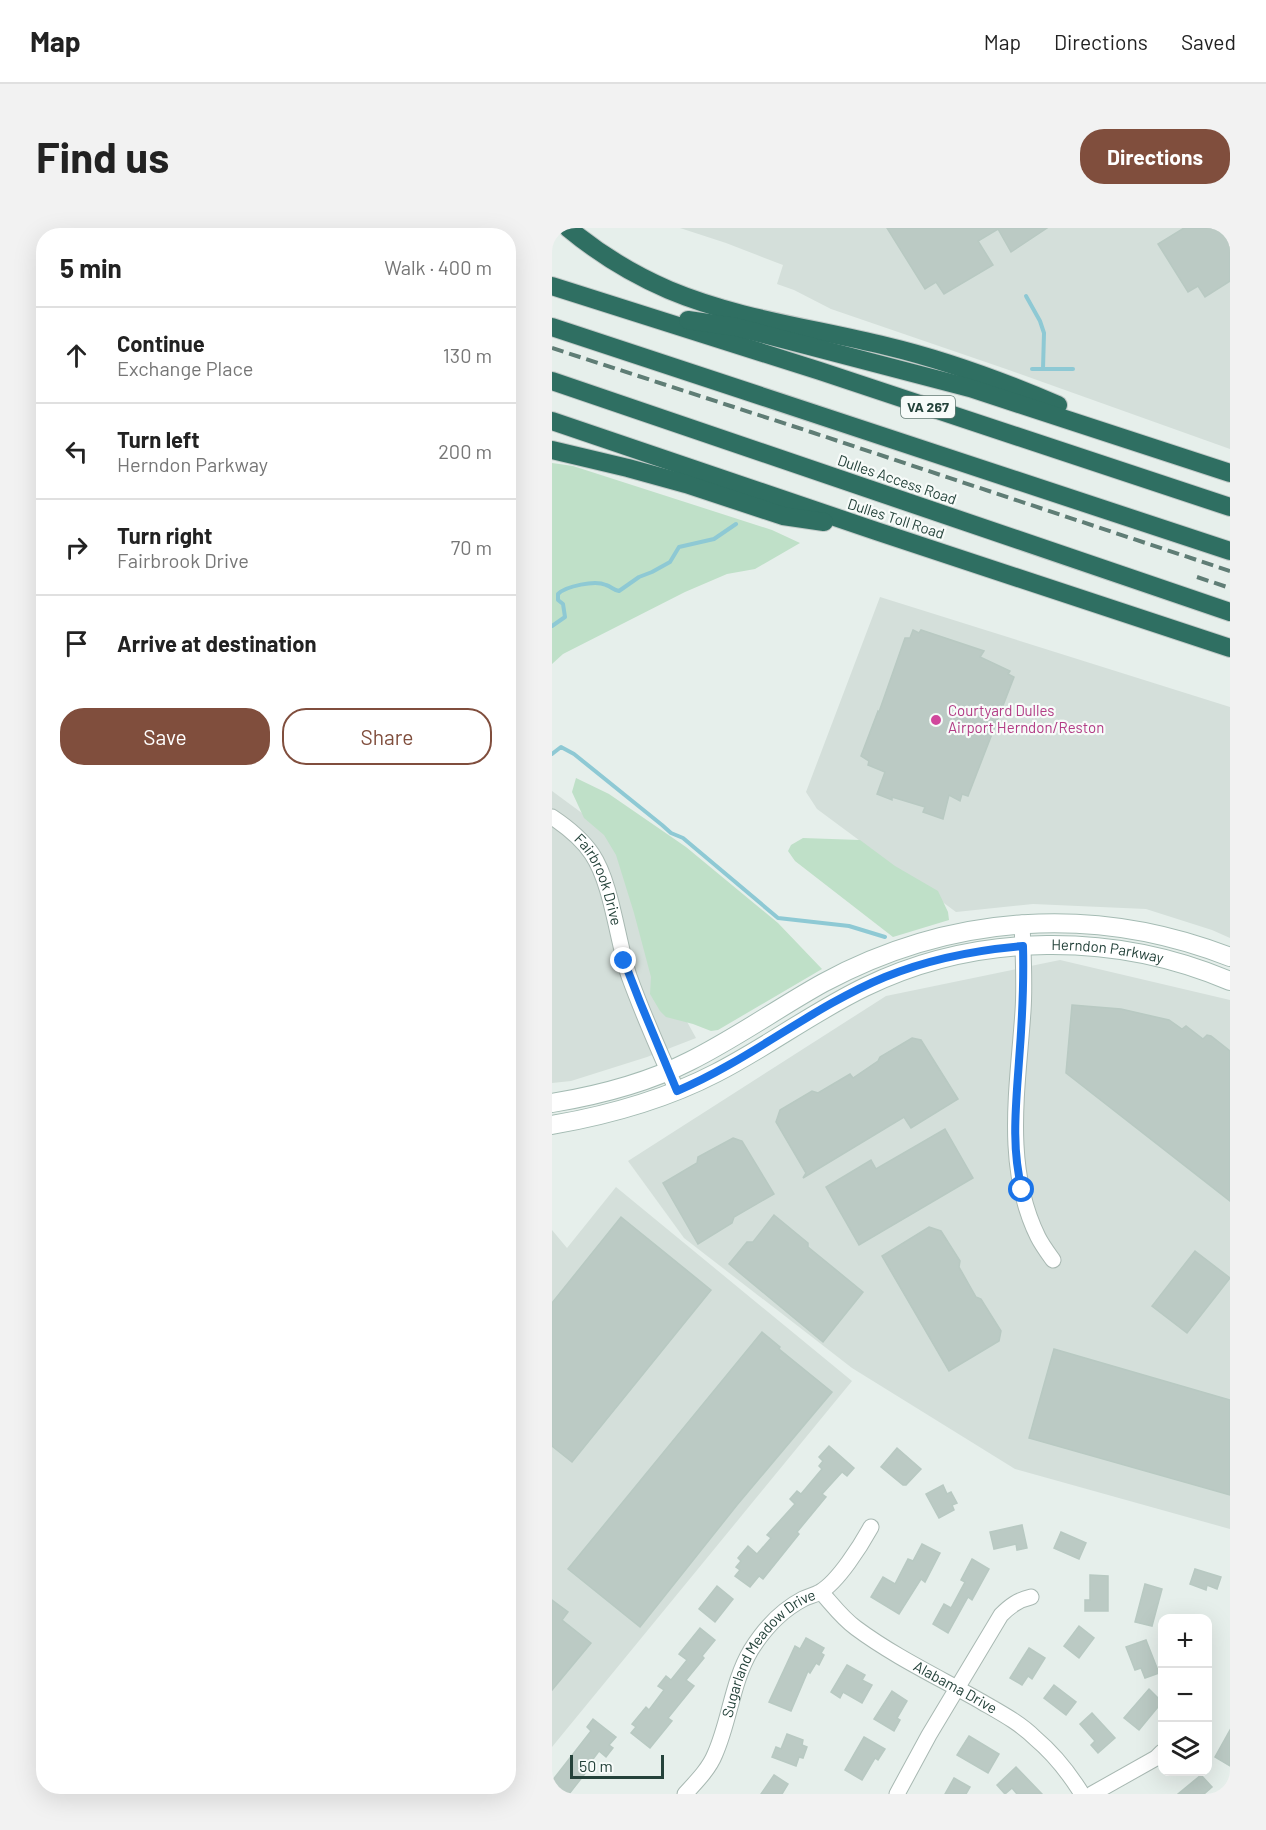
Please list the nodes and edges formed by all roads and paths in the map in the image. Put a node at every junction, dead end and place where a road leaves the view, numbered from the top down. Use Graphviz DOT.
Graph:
graph roads {
  1 [pos="568,228"];
  2 [pos="552,286"];
  3 [pos="624,310"];
  4 [pos="552,327"];
  5 [pos="552,381"];
  6 [pos="552,421"];
  7 [pos="1139,443"];
  8 [pos="552,450"];
  9 [pos="1230,473"];
  10 [pos="1230,507"];
  11 [pos="876,531"];
  12 [pos="1230,551"];
  13 [pos="1230,612"];
  14 [pos="1230,648"];
  15 [pos="552,817"];
  16 [pos="1022,923"];
  17 [pos="1023,946"];
  18 [pos="1230,957"];
  19 [pos="1230,981"];
  20 [pos="668,1071"];
  21 [pos="677,1091"];
  22 [pos="552,1103"];
  23 [pos="552,1125"];
  24 [pos="1053,1260"];
  25 [pos="871,1527"];
  26 [pos="821,1592"];
  27 [pos="1031,1597"];
  28 [pos="957,1688"];
  29 [pos="1158,1756"];
  30 [pos="685,1794"];
  31 [pos="897,1794"];
  32 [pos="1082,1794"];
  33 [pos="1092,1794"];
  1 -- 7 [label="highway"];
  2 -- 3 [label="highway, VA 267"];
  3 -- 7 [label="highway"];
  3 -- 10 [label="highway, VA 267"];
  4 -- 12 [label="highway"];
  5 -- 13 [label="highway, Dulles Access Road"];
  6 -- 11 [label="highway, Dulles Toll Road"];
  7 -- 9 [label="highway"];
  8 -- 11 [label="highway"];
  11 -- 14 [label="highway, Dulles Toll Road"];
  15 -- 20 [label="street, Fairbrook Drive"];
  16 -- 17 [label="street"];
  16 -- 18 [label="main road, Herndon Parkway"];
  16 -- 20 [label="main road, Herndon Parkway"];
  17 -- 19 [label="main road, Herndon Parkway"];
  17 -- 21 [label="main road, Herndon Parkway"];
  17 -- 24 [label="street"];
  20 -- 21 [label="street, Fairbrook Drive"];
  20 -- 22 [label="main road, Herndon Parkway"];
  21 -- 23 [label="main road, Herndon Parkway"];
  25 -- 26 [label="street, Sugarland Meadow Drive"];
  26 -- 28 [label="street, Alabama Drive"];
  26 -- 30 [label="street, Sugarland Meadow Drive"];
  27 -- 28 [label="street"];
  28 -- 31 [label="street"];
  28 -- 32 [label="street, Alabama Drive"];
  29 -- 33 [label="street"];
}
